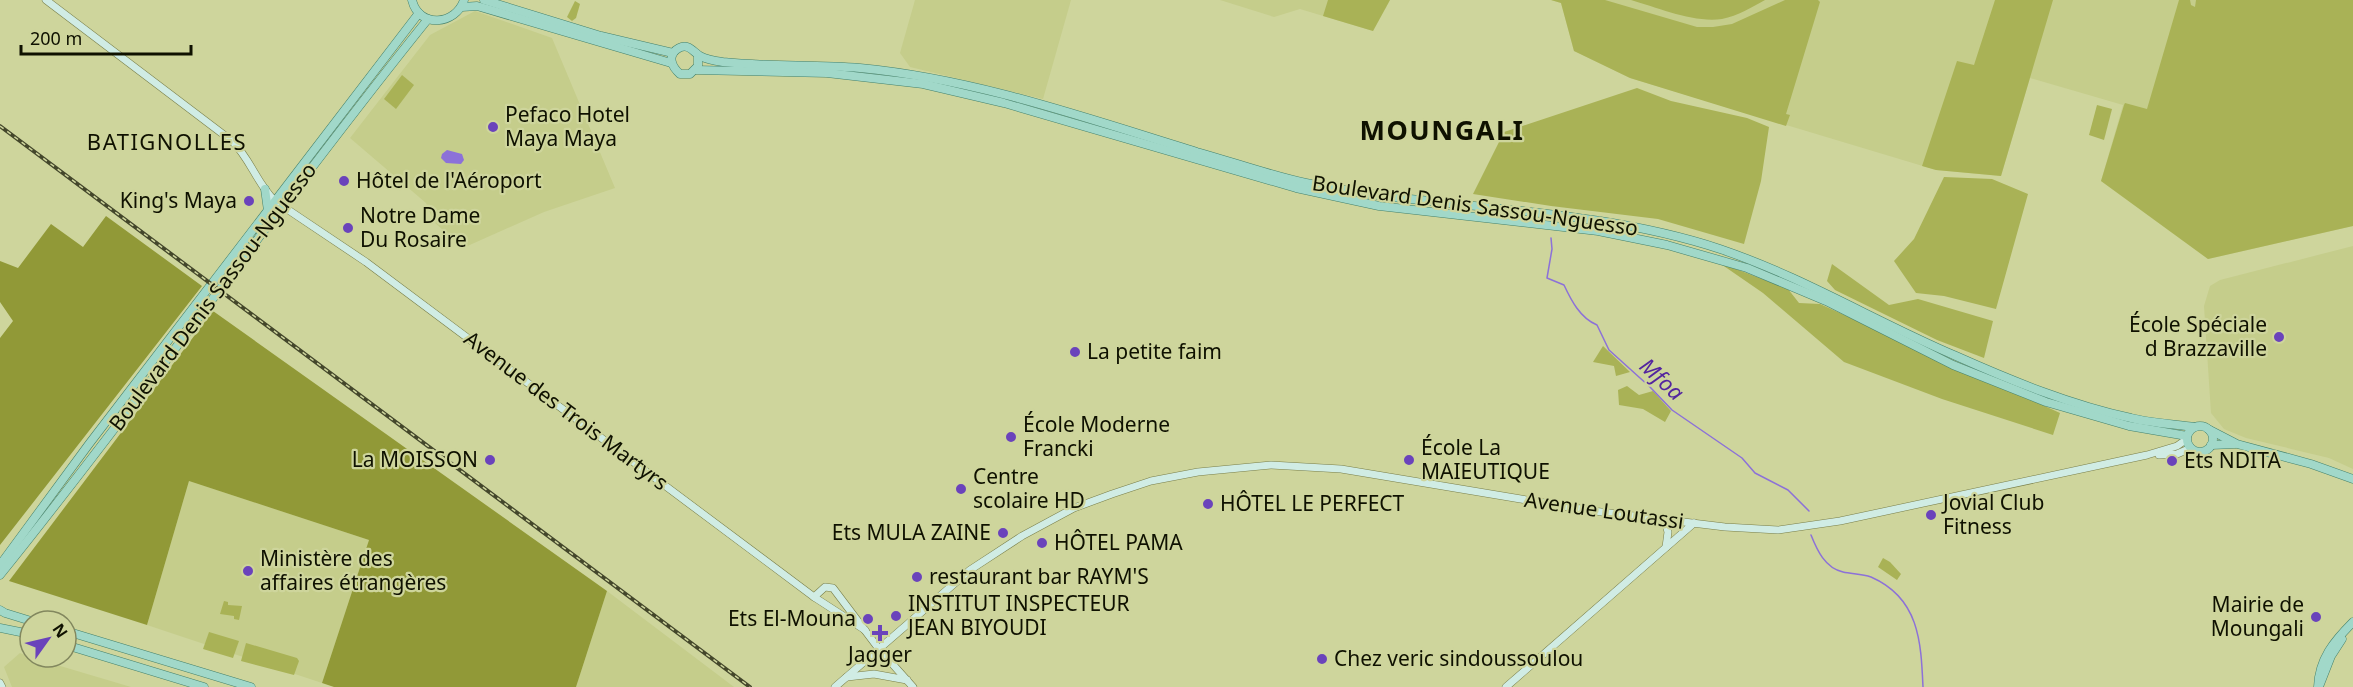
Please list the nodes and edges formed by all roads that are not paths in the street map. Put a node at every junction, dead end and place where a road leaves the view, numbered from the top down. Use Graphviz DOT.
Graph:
graph roads {
  1 [pos="46,0"];
  2 [pos="412,0"];
  3 [pos="484,0"];
  4 [pos="463,4"];
  5 [pos="419,13"];
  6 [pos="428,19"];
  7 [pos="673,53"];
  8 [pos="698,55"];
  9 [pos="671,63"];
  10 [pos="696,70"];
  11 [pos="263,186"];
  12 [pos="280,201"];
  13 [pos="268,211"];
  14 [pos="1813,286"];
  15 [pos="1808,294"];
  16 [pos="2195,427"];
  17 [pos="2208,429"];
  18 [pos="2187,438"];
  19 [pos="2237,444"];
  20 [pos="2211,445"];
  21 [pos="2191,448"];
  22 [pos="2147,455"];
  23 [pos="2353,479"];
  24 [pos="1665,521"];
  25 [pos="1694,523"];
  26 [pos="1666,547"];
  27 [pos="0,565"];
  28 [pos="0,576"];
  29 [pos="814,597"];
  30 [pos="0,609"];
  31 [pos="18,617"];
  32 [pos="2353,622"];
  33 [pos="0,628"];
  34 [pos="2353,628"];
  35 [pos="866,630"];
  36 [pos="18,632"];
  37 [pos="78,636"];
  38 [pos="78,649"];
  39 [pos="879,649"];
  40 [pos="846,677"];
  41 [pos="907,680"];
  42 [pos="2319,686"];
  43 [pos="204,687"];
  44 [pos="251,687"];
  45 [pos="835,687"];
  46 [pos="913,687"];
  47 [pos="1506,687"];
  1 -- 11 [label="main road, Avenue des Trois Martyrs"];
  2 -- 5 [label="main road"];
  3 -- 7 [label="main road"];
  4 -- 6 [label="main road"];
  4 -- 9 [label="main road"];
  5 -- 6 [label="main road"];
  5 -- 12 [label="main road, Boulevard Denis Sassou-Nguesso"];
  6 -- 12 [label="main road, Boulevard Denis Sassou-Nguesso"];
  7 -- 8 [label="main road"];
  7 -- 9 [label="main road"];
  8 -- 10 [label="main road"];
  8 -- 14 [label="main road, Boulevard Denis Sassou-Nguesso"];
  9 -- 10 [label="main road"];
  10 -- 15 [label="main road, Boulevard Denis Sassou-Nguesso"];
  11 -- 12 [label="main road, Avenue des Trois Martyrs"];
  11 -- 13 [label="main road"];
  12 -- 13 [label="main road, Boulevard Denis Sassou-Nguesso"];
  12 -- 28 [label="main road, Boulevard Denis Sassou-Nguesso"];
  12 -- 29 [label="main road, Avenue des Trois Martyrs"];
  13 -- 27 [label="main road, Boulevard Denis Sassou-Nguesso"];
  14 -- 15 [label="main road"];
  14 -- 16 [label="main road, Boulevard Denis Sassou-Nguesso"];
  15 -- 18 [label="main road, Boulevard Denis Sassou-Nguesso"];
  16 -- 17 [label="main road"];
  16 -- 18 [label="main road"];
  17 -- 19 [label="main road"];
  17 -- 20 [label="main road"];
  18 -- 21 [label="main road"];
  18 -- 22 [label="main road, Avenue Loutassi"];
  19 -- 20 [label="main road"];
  19 -- 23 [label="main road"];
  20 -- 21 [label="main road"];
  21 -- 22 [label="main road, Avenue Loutassi"];
  22 -- 25 [label="main road, Avenue Loutassi"];
  24 -- 25 [label="main road, Avenue Loutassi"];
  24 -- 26 [label="main road"];
  24 -- 39 [label="main road, Avenue Loutassi"];
  25 -- 26 [label="main road"];
  26 -- 47 [label="main road"];
  29 -- 35 [label="main road, Avenue des Trois Martyrs"];
  29 -- 35 [label="main road, Avenue des Trois Martyrs"];
  30 -- 31 [label="main road"];
  32 -- 42 [label="main road"];
  33 -- 36 [label="main road"];
  34 -- 42 [label="main road"];
  35 -- 39 [label="main road, Avenue des Trois Martyrs"];
  37 -- 44 [label="main road"];
  38 -- 43 [label="main road"];
  39 -- 40 [label="main road, Avenue Loutassi"];
  39 -- 41 [label="main road, Avenue des Trois Martyrs"];
  40 -- 41 [label="main road"];
  40 -- 45 [label="main road, Avenue Loutassi"];
  41 -- 46 [label="main road, Avenue des Trois Martyrs"];
}
